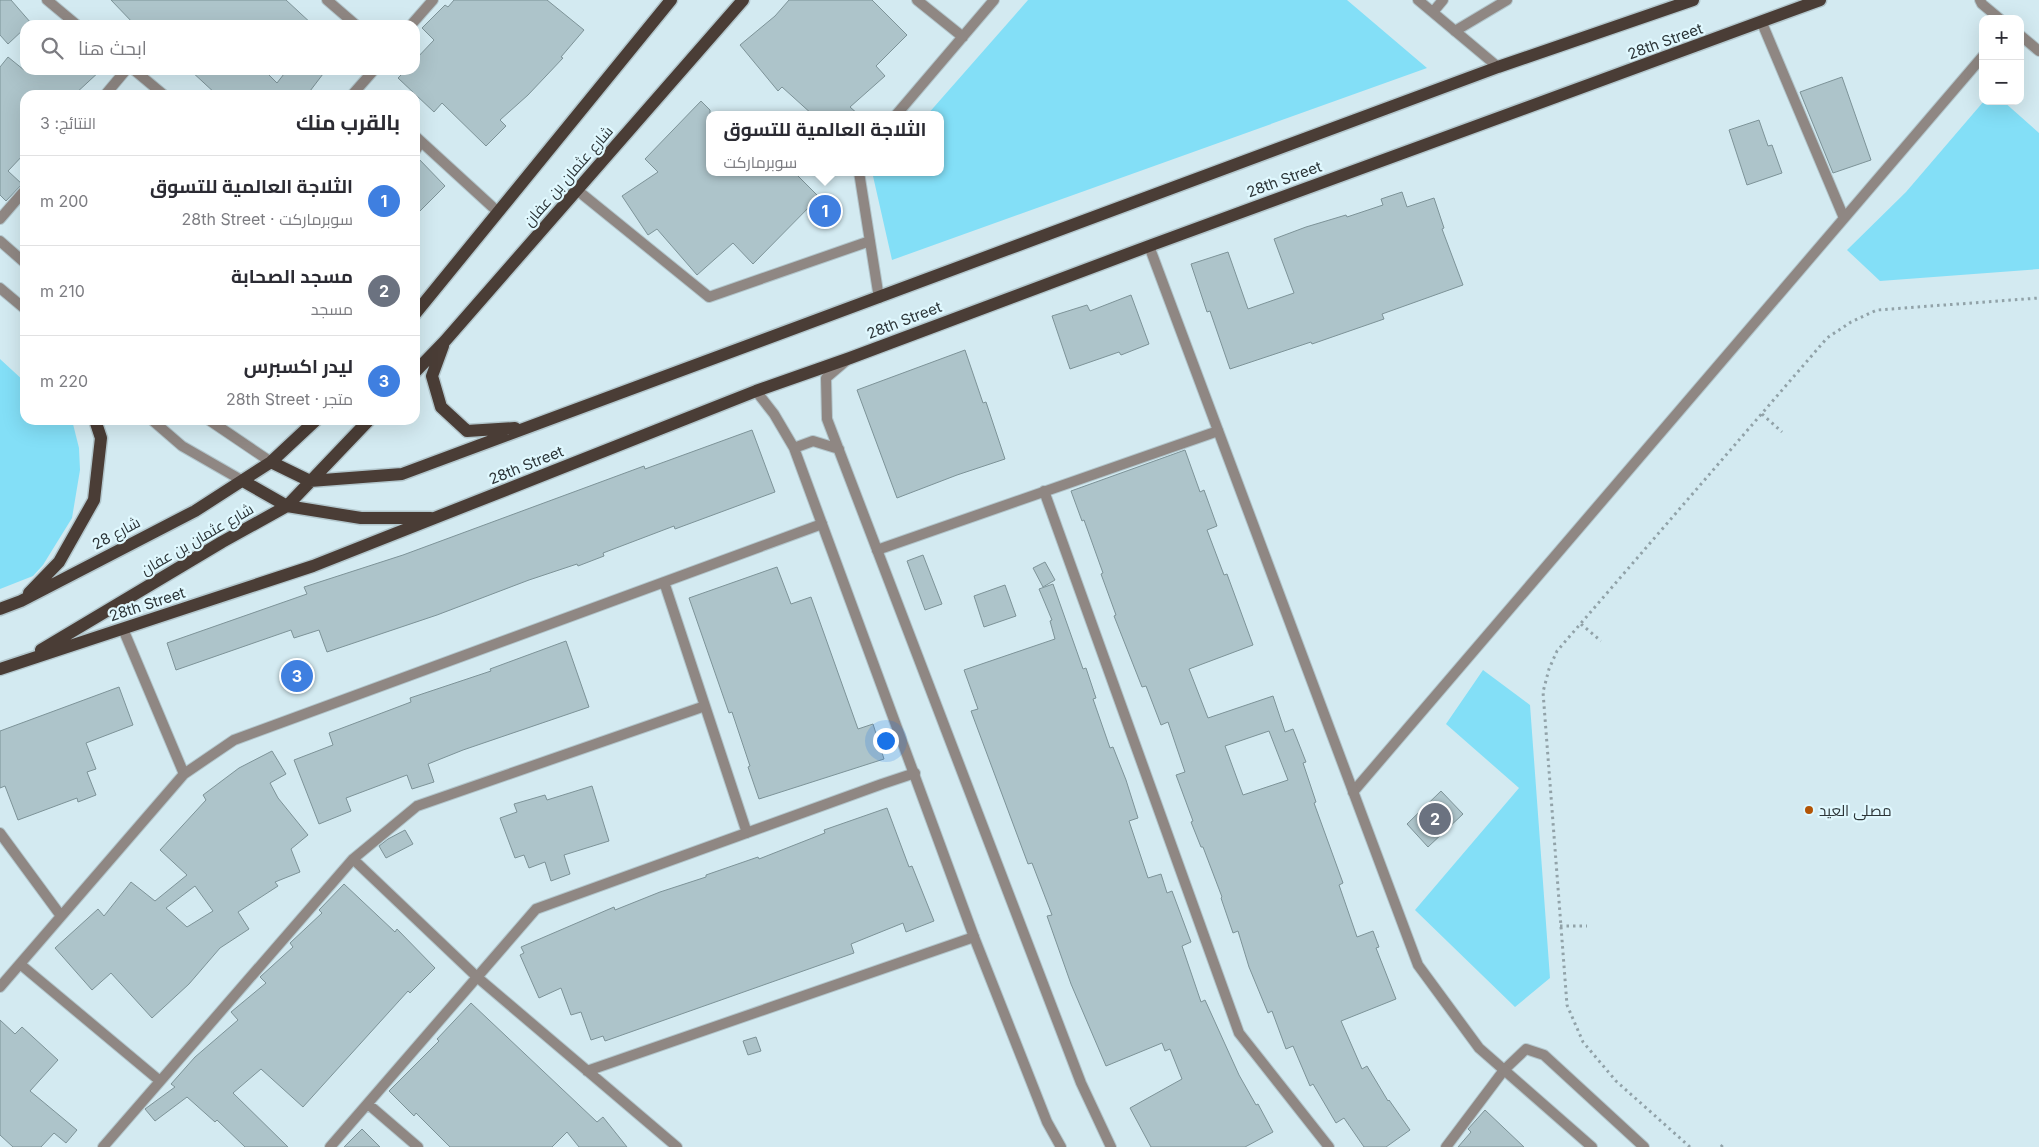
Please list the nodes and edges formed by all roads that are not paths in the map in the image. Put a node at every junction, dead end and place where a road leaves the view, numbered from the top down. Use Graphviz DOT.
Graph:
graph roads {
  1 [pos="47,0"];
  2 [pos="326,0"];
  3 [pos="432,0"];
  4 [pos="671,0"];
  5 [pos="743,0"];
  6 [pos="917,0"];
  7 [pos="994,0"];
  8 [pos="1418,0"];
  9 [pos="1443,0"];
  10 [pos="1507,0"];
  11 [pos="1692,0"];
  12 [pos="1820,0"];
  13 [pos="1980,0"];
  14 [pos="1433,12"];
  15 [pos="1995,15"];
  16 [pos="72,20"];
  17 [pos="350,20"];
  18 [pos="416,20"];
  19 [pos="1762,23"];
  20 [pos="1456,31"];
  21 [pos="963,37"];
  22 [pos="2024,38"];
  23 [pos="2039,51"];
  24 [pos="1980,60"];
  25 [pos="1498,67"];
  26 [pos="122,75"];
  27 [pos="140,75"];
  28 [pos="370,75"];
  29 [pos="109,90"];
  30 [pos="158,90"];
  31 [pos="356,90"];
  32 [pos="899,111"];
  33 [pos="420,141"];
  34 [pos="860,176"];
  35 [pos="577,190"];
  36 [pos="20,196"];
  37 [pos="498,212"];
  38 [pos="1844,218"];
  39 [pos="0,219"];
  40 [pos="0,241"];
  41 [pos="870,241"];
  42 [pos="1149,246"];
  43 [pos="20,259"];
  44 [pos="0,288"];
  45 [pos="879,298"];
  46 [pos="420,303"];
  47 [pos="20,305"];
  48 [pos="445,341"];
  49 [pos="850,358"];
  50 [pos="420,367"];
  51 [pos="756,391"];
  52 [pos="97,425"];
  53 [pos="158,425"];
  54 [pos="216,425"];
  55 [pos="311,425"];
  56 [pos="364,425"];
  57 [pos="528,428"];
  58 [pos="1218,431"];
  59 [pos="794,448"];
  60 [pos="839,449"];
  61 [pos="271,462"];
  62 [pos="243,481"];
  63 [pos="310,481"];
  64 [pos="1044,491"];
  65 [pos="287,506"];
  66 [pos="439,518"];
  67 [pos="822,524"];
  68 [pos="877,550"];
  69 [pos="664,582"];
  70 [pos="21,601"];
  71 [pos="0,609"];
  72 [pos="123,629"];
  73 [pos="21,661"];
  74 [pos="0,669"];
  75 [pos="705,706"];
  76 [pos="184,774"];
  77 [pos="915,774"];
  78 [pos="1353,792"];
  79 [pos="0,833"];
  80 [pos="747,833"];
  81 [pos="353,859"];
  82 [pos="62,916"];
  83 [pos="974,936"];
  84 [pos="20,964"];
  85 [pos="477,977"];
  86 [pos="0,987"];
  87 [pos="1504,1070"];
  88 [pos="587,1071"];
  89 [pos="160,1081"];
  90 [pos="368,1104"];
  91 [pos="103,1147"];
  92 [pos="330,1147"];
  93 [pos="418,1147"];
  94 [pos="677,1147"];
  95 [pos="1061,1147"];
  96 [pos="1111,1147"];
  97 [pos="1329,1147"];
  98 [pos="1446,1147"];
  99 [pos="1592,1147"];
  100 [pos="1644,1147"];
  1 -- 16 [label="street"];
  2 -- 17 [label="street"];
  3 -- 18 [label="street"];
  4 -- 37 [label="main road, شارع عثمان بن عفان"];
  5 -- 35 [label="main road, شارع عثمان بن عفان"];
  6 -- 21 [label="street"];
  7 -- 21 [label="street"];
  8 -- 14 [label="street"];
  9 -- 14 [label="street"];
  10 -- 20 [label="street"];
  11 -- 25 [label="main road, 28th Street"];
  12 -- 19 [label="main road, 28th Street"];
  13 -- 15 [label="street"];
  14 -- 20 [label="street"];
  19 -- 38 [label="street"];
  19 -- 42 [label="main road, 28th Street"];
  20 -- 25 [label="street"];
  21 -- 32 [label="street"];
  22 -- 23 [label="street"];
  24 -- 38 [label="street"];
  25 -- 45 [label="main road, 28th Street"];
  26 -- 29 [label="street"];
  27 -- 30 [label="street"];
  28 -- 31 [label="street"];
  33 -- 37 [label="street"];
  34 -- 41 [label="street"];
  35 -- 41 [label="street"];
  35 -- 48 [label="main road, شارع عثمان بن عفان"];
  36 -- 39 [label="street"];
  37 -- 46 [label="main road, شارع عثمان بن عفان"];
  38 -- 78 [label="street"];
  40 -- 43 [label="street"];
  41 -- 45 [label="street"];
  42 -- 49 [label="main road, 28th Street"];
  42 -- 58 [label="street"];
  44 -- 47 [label="street"];
  45 -- 57 [label="main road, 28th Street"];
  48 -- 50 [label="main road, شارع عثمان بن عفان"];
  48 -- 57 [label="main road"];
  49 -- 51 [label="main road, 28th Street"];
  49 -- 60 [label="street"];
  51 -- 59 [label="street"];
  51 -- 66 [label="main road, 28th Street"];
  52 -- 70 [label="main road"];
  53 -- 62 [label="street"];
  54 -- 61 [label="street"];
  55 -- 61 [label="main road, شارع عثمان بن عفان"];
  56 -- 63 [label="main road, شارع عثمان بن عفان"];
  57 -- 63 [label="main road, 28th Street"];
  58 -- 64 [label="street"];
  58 -- 78 [label="street"];
  59 -- 60 [label="street"];
  59 -- 67 [label="street"];
  60 -- 68 [label="street"];
  61 -- 62 [label="main road, شارع عثمان بن عفان"];
  61 -- 63 [label="main road"];
  62 -- 65 [label="main road"];
  62 -- 70 [label="main road, شارع 28"];
  63 -- 65 [label="main road, شارع عثمان بن عفان"];
  64 -- 68 [label="street"];
  64 -- 97 [label="street"];
  65 -- 66 [label="main road"];
  65 -- 73 [label="main road, شارع عثمان بن عفان"];
  66 -- 72 [label="main road, 28th Street"];
  67 -- 69 [label="street"];
  67 -- 77 [label="street"];
  68 -- 96 [label="street"];
  69 -- 75 [label="street"];
  69 -- 76 [label="street"];
  70 -- 71 [label="main road, شارع 28"];
  72 -- 73 [label="main road, 28th Street"];
  72 -- 76 [label="street"];
  73 -- 74 [label="main road, 28th Street"];
  75 -- 80 [label="street"];
  75 -- 81 [label="street"];
  76 -- 82 [label="street"];
  77 -- 80 [label="street"];
  77 -- 83 [label="street"];
  78 -- 87 [label="street"];
  79 -- 82 [label="street"];
  80 -- 85 [label="street"];
  81 -- 85 [label="street"];
  81 -- 89 [label="street"];
  82 -- 84 [label="street"];
  83 -- 88 [label="street"];
  83 -- 95 [label="street"];
  84 -- 86 [label="street"];
  84 -- 89 [label="street"];
  85 -- 88 [label="street"];
  85 -- 90 [label="street"];
  87 -- 98 [label="street"];
  87 -- 99 [label="street"];
  87 -- 100 [label="street"];
  88 -- 94 [label="street"];
  89 -- 91 [label="street"];
  90 -- 92 [label="street"];
  90 -- 93 [label="street"];
}
